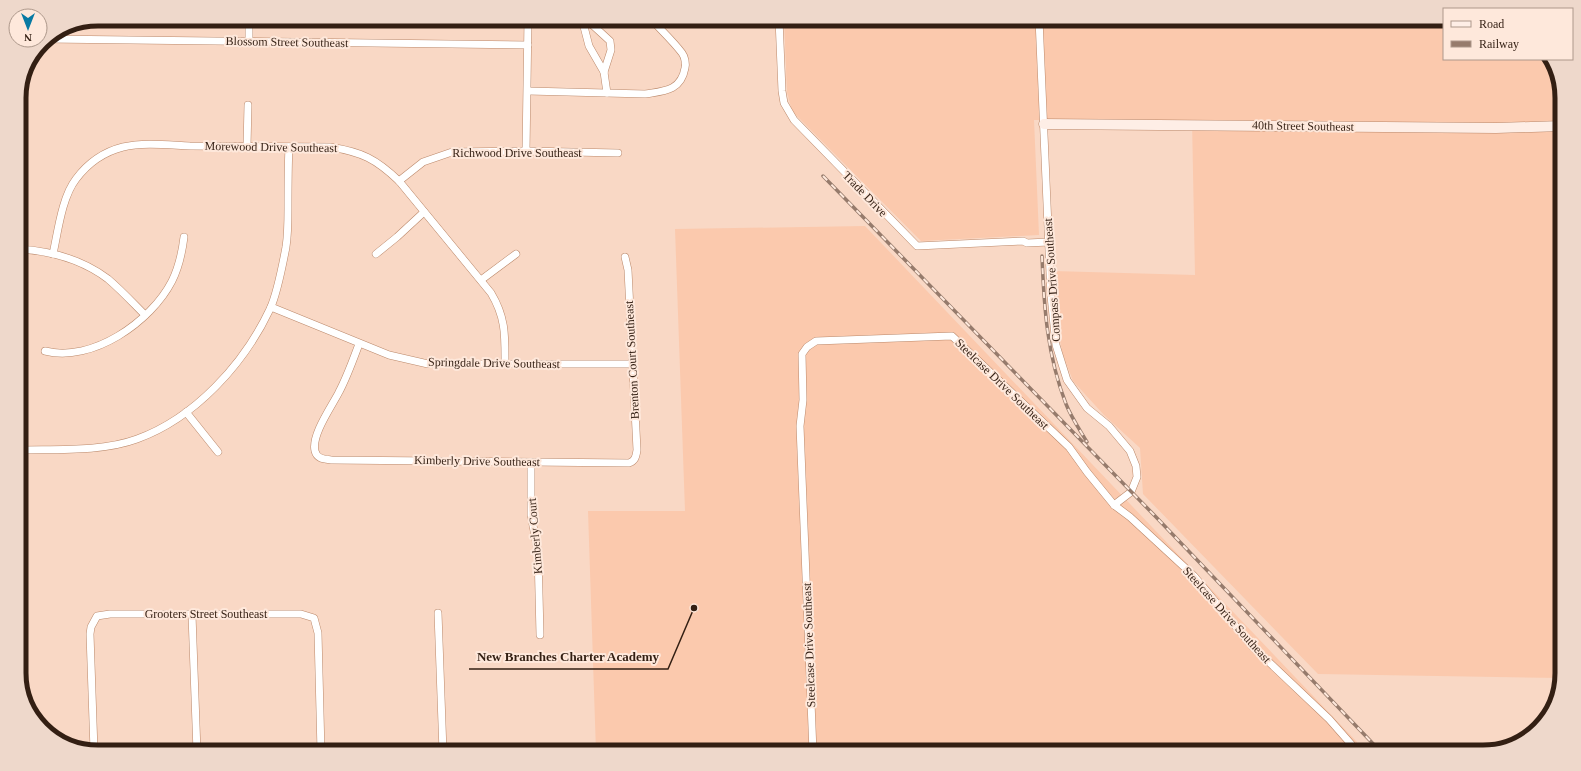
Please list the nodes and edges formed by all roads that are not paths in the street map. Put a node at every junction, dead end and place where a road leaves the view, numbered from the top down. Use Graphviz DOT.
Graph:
graph roads {
  1 [pos="249,26"];
  2 [pos="528,26"];
  3 [pos="584,26"];
  4 [pos="594,26"];
  5 [pos="657,26"];
  6 [pos="779,26"];
  7 [pos="1039,26"];
  8 [pos="57,39"];
  9 [pos="249,41"];
  10 [pos="528,45"];
  11 [pos="604,72"];
  12 [pos="528,91"];
  13 [pos="607,93"];
  14 [pos="248,105"];
  15 [pos="1044,124"];
  16 [pos="1555,126"];
  17 [pos="247,146"];
  18 [pos="289,147"];
  19 [pos="526,151"];
  20 [pos="618,153"];
  21 [pos="400,181"];
  22 [pos="424,212"];
  23 [pos="184,237"];
  24 [pos="1049,242"];
  25 [pos="26,250"];
  26 [pos="53,254"];
  27 [pos="376,254"];
  28 [pos="516,254"];
  29 [pos="625,257"];
  30 [pos="481,280"];
  31 [pos="271,307"];
  32 [pos="145,315"];
  33 [pos="360,344"];
  34 [pos="45,351"];
  35 [pos="505,364"];
  36 [pos="632,364"];
  37 [pos="186,412"];
  38 [pos="26,450"];
  39 [pos="218,452"];
  40 [pos="531,462"];
  41 [pos="633,462"];
  42 [pos="1114,505"];
  43 [pos="438,613"];
  44 [pos="192,615"];
  45 [pos="540,635"];
  46 [pos="1351,744"];
  47 [pos="94,745"];
  48 [pos="197,745"];
  49 [pos="320,745"];
  50 [pos="443,745"];
  51 [pos="813,745"];
  1 -- 9 [label="street"];
  2 -- 10 [label="street"];
  3 -- 11 [label="street"];
  4 -- 11 [label="street"];
  5 -- 13 [label="street"];
  6 -- 24 [label="street, Trade Drive"];
  7 -- 15 [label="street, Compass Drive Southeast"];
  8 -- 9 [label="street, Blossom Street Southeast"];
  9 -- 10 [label="street, Blossom Street Southeast"];
  10 -- 12 [label="street"];
  11 -- 13 [label="street"];
  12 -- 13 [label="street"];
  12 -- 19 [label="street"];
  14 -- 17 [label="street"];
  15 -- 16 [label="street, 40th Street Southeast"];
  15 -- 24 [label="street, Compass Drive Southeast"];
  17 -- 18 [label="street, Morewood Drive Southeast"];
  17 -- 26 [label="street, Morewood Drive Southeast"];
  18 -- 21 [label="street, Morewood Drive Southeast"];
  18 -- 31 [label="street"];
  19 -- 20 [label="street, Richwood Drive Southeast"];
  19 -- 21 [label="street, Richwood Drive Southeast"];
  21 -- 22 [label="street, Morewood Drive Southeast"];
  22 -- 27 [label="street"];
  22 -- 30 [label="street, Morewood Drive Southeast"];
  23 -- 32 [label="street"];
  24 -- 42 [label="street, Compass Drive Southeast"];
  25 -- 26 [label="street"];
  26 -- 32 [label="street"];
  28 -- 30 [label="street"];
  29 -- 36 [label="street, Brenton Court Southeast"];
  30 -- 35 [label="street, Morewood Drive Southeast"];
  31 -- 33 [label="street, Springdale Drive Southeast"];
  31 -- 37 [label="street"];
  32 -- 34 [label="street"];
  33 -- 35 [label="street, Springdale Drive Southeast"];
  33 -- 40 [label="street, Kimberly Drive Southeast"];
  35 -- 36 [label="street, Springdale Drive Southeast"];
  36 -- 41 [label="street, Brenton Court Southeast"];
  37 -- 38 [label="street"];
  37 -- 39 [label="street"];
  40 -- 41 [label="street, Kimberly Drive Southeast"];
  40 -- 45 [label="street, Kimberly Court"];
  42 -- 46 [label="street, Steelcase Drive Southeast"];
  42 -- 51 [label="street, Steelcase Drive Southeast"];
  43 -- 50 [label="street"];
  44 -- 47 [label="street, Grooters Street Southeast"];
  44 -- 48 [label="street"];
  44 -- 49 [label="street, Grooters Street Southeast"];
}
